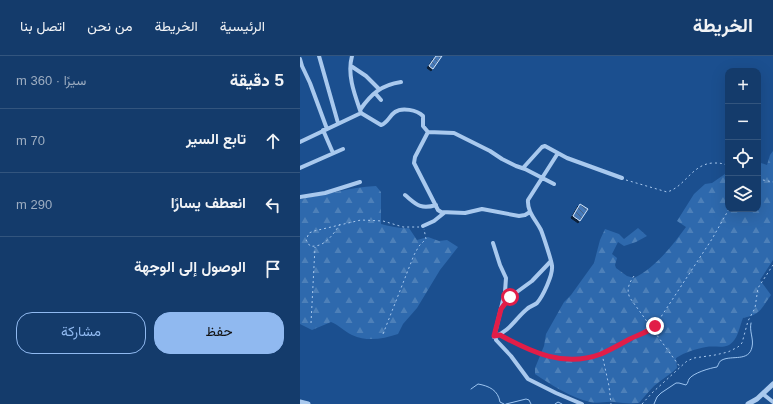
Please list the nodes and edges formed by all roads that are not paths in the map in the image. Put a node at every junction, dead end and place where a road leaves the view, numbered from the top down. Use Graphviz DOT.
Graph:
graph roads {
  1 [pos="319,56"];
  2 [pos="350,57"];
  3 [pos="300,59"];
  4 [pos="351,66"];
  5 [pos="401,82"];
  6 [pos="379,89"];
  7 [pos="375,93"];
  8 [pos="381,100"];
  9 [pos="360,112"];
  10 [pos="338,123"];
  11 [pos="325,130"];
  12 [pos="428,132"];
  13 [pos="300,142"];
  14 [pos="342,149"];
  15 [pos="333,153"];
  16 [pos="558,153"];
  17 [pos="300,168"];
  18 [pos="523,168"];
  19 [pos="541,178"];
  20 [pos="622,178"];
  21 [pos="360,182"];
  22 [pos="554,184"];
  23 [pos="405,194"];
  24 [pos="300,198"];
  25 [pos="436,205"];
  26 [pos="530,212"];
  27 [pos="444,213"];
  28 [pos="423,226"];
  29 [pos="493,242"];
  30 [pos="551,261"];
  31 [pos="501,309"];
  32 [pos="494,336"];
  33 [pos="773,384"];
  34 [pos="763,394"];
  35 [pos="300,402"];
  36 [pos="773,402"];
  37 [pos="308,404"];
  38 [pos="582,404"];
  39 [pos="748,404"];
  1 -- 10 [label="street"];
  2 -- 4 [label="street"];
  3 -- 11 [label="street"];
  4 -- 6 [label="street"];
  4 -- 9 [label="street"];
  5 -- 6 [label="street"];
  6 -- 7 [label="street"];
  7 -- 8 [label="street"];
  7 -- 9 [label="street"];
  9 -- 10 [label="street"];
  9 -- 12 [label="street"];
  10 -- 11 [label="street"];
  11 -- 13 [label="street"];
  11 -- 15 [label="street"];
  12 -- 18 [label="street"];
  12 -- 25 [label="street"];
  14 -- 15 [label="street"];
  15 -- 17 [label="street"];
  16 -- 18 [label="street"];
  16 -- 19 [label="street"];
  16 -- 20 [label="street"];
  18 -- 19 [label="street"];
  19 -- 22 [label="street"];
  19 -- 26 [label="street"];
  21 -- 24 [label="street"];
  23 -- 25 [label="street"];
  25 -- 27 [label="street"];
  26 -- 27 [label="street"];
  26 -- 30 [label="street"];
  27 -- 28 [label="street"];
  29 -- 31 [label="street"];
  30 -- 31 [label="street"];
  30 -- 32 [label="street"];
  31 -- 32 [label="street"];
  32 -- 38 [label="street"];
  33 -- 34 [label="street"];
  34 -- 36 [label="street"];
  34 -- 39 [label="street"];
  35 -- 37 [label="street"];
}
